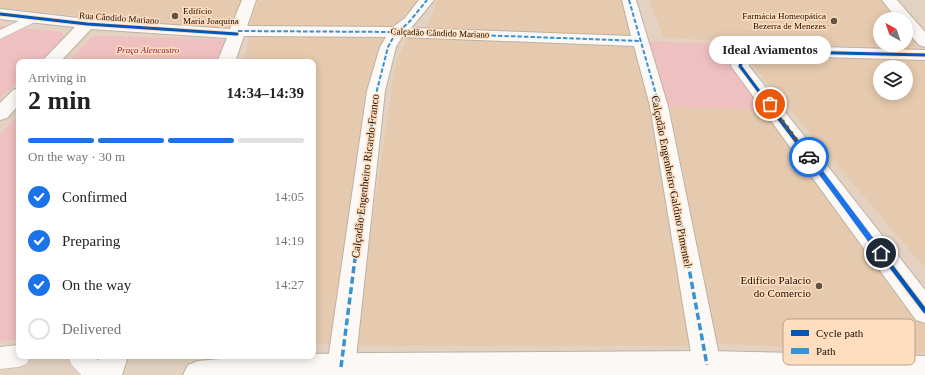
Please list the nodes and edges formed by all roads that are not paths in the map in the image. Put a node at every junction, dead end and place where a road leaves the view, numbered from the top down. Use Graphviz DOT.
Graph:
graph roads {
  1 [pos="249,0"];
  2 [pos="427,0"];
  3 [pos="629,0"];
  4 [pos="889,0"];
  5 [pos="899,12"];
  6 [pos="0,14"];
  7 [pos="32,18"];
  8 [pos="87,24"];
  9 [pos="913,28"];
  10 [pos="397,32"];
  11 [pos="237,33"];
  12 [pos="0,35"];
  13 [pos="641,40"];
  14 [pos="925,42"];
  15 [pos="925,55"];
  16 [pos="53,59"];
  17 [pos="227,59"];
  18 [pos="16,97"];
  19 [pos="0,114"];
  20 [pos="925,311"];
  21 [pos="16,356"];
  22 [pos="0,358"];
  23 [pos="82,359"];
  24 [pos="113,359"];
  25 [pos="707,365"];
  26 [pos="341,367"];
  27 [pos="925,370"];
  28 [pos="242,373"];
  29 [pos="96,375"];
  30 [pos="107,375"];
  31 [pos="198,375"];
  1 -- 11 [label="street"];
  2 -- 10 [label="street, Calçadão Engenheiro Ricardo Franco"];
  3 -- 13 [label="street, Calçadão Engenheiro Galdino Pimentel"];
  4 -- 5 [label="street"];
  6 -- 7 [label="street, Rua Cândido Mariano"];
  7 -- 8 [label="street, Rua Cândido Mariano"];
  7 -- 12 [label="lane"];
  8 -- 11 [label="street, Rua Cândido Mariano"];
  8 -- 16 [label="street"];
  9 -- 14 [label="street"];
  10 -- 11 [label="street, Calçadão Cândido Mariano"];
  10 -- 13 [label="street, Calçadão Cândido Mariano"];
  10 -- 26 [label="street, Calçadão Engenheiro Ricardo Franco"];
  11 -- 17 [label="street"];
  13 -- 25 [label="street, Calçadão Engenheiro Galdino Pimentel"];
  15 -- 20 [label="street"];
  18 -- 19 [label="street"];
  21 -- 22 [label="lane"];
  23 -- 29 [label="lane"];
  24 -- 30 [label="street"];
  25 -- 26 [label="street"];
  25 -- 27 [label="street"];
  26 -- 28 [label="street"];
  28 -- 31 [label="street"];
}
